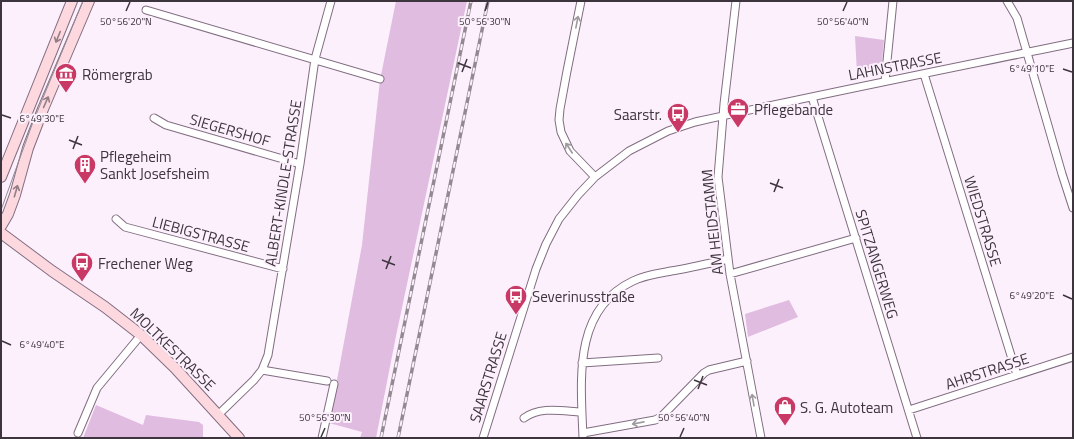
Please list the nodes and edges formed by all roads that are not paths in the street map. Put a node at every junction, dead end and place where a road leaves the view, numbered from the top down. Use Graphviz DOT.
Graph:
graph roads {
  1 [pos="72,1"];
  2 [pos="89,1"];
  3 [pos="331,1"];
  4 [pos="581,1"];
  5 [pos="736,1"];
  6 [pos="893,1"];
  7 [pos="1007,1"];
  8 [pos="146,10"];
  9 [pos="1073,43"];
  10 [pos="1026,52"];
  11 [pos="315,59"];
  12 [pos="924,74"];
  13 [pos="380,79"];
  14 [pos="885,81"];
  15 [pos="812,97"];
  16 [pos="723,116"];
  17 [pos="154,118"];
  18 [pos="300,164"];
  19 [pos="1,177"];
  20 [pos="595,177"];
  21 [pos="1073,208"];
  22 [pos="116,219"];
  23 [pos="1,226"];
  24 [pos="1,232"];
  25 [pos="856,238"];
  26 [pos="728,260"];
  27 [pos="282,269"];
  28 [pos="730,274"];
  29 [pos="141,335"];
  30 [pos="1073,357"];
  31 [pos="658,358"];
  32 [pos="747,361"];
  33 [pos="582,362"];
  34 [pos="262,370"];
  35 [pos="1017,375"];
  36 [pos="908,410"];
  37 [pos="581,412"];
  38 [pos="218,415"];
  39 [pos="524,418"];
  40 [pos="78,433"];
  41 [pos="583,435"];
  42 [pos="239,438"];
  43 [pos="322,438"];
  44 [pos="483,438"];
  45 [pos="761,438"];
  46 [pos="917,438"];
  1 -- 19 [label="main road, one-way"];
  23 -- 2 [label="main road, one-way"];
  3 -- 11 [label="street, ALBERT-KINDLE-STRASSE"];
  20 -- 4 [label="street, one-way"];
  5 -- 16 [label="street, AM HEIDSTAMM"];
  6 -- 14 [label="street"];
  7 -- 10 [label="street"];
  8 -- 11 [label="street"];
  9 -- 10 [label="street, LAHNSTRASSE"];
  10 -- 12 [label="street, LAHNSTRASSE"];
  10 -- 21 [label="street"];
  11 -- 13 [label="street"];
  11 -- 18 [label="street, ALBERT-KINDLE-STRASSE"];
  12 -- 14 [label="street, LAHNSTRASSE"];
  12 -- 35 [label="street, WIEDSTRASSE"];
  14 -- 15 [label="street, LAHNSTRASSE"];
  15 -- 16 [label="street, LAHNSTRASSE"];
  15 -- 25 [label="street, SPITZANGERWEG"];
  16 -- 20 [label="street, SAARSTRASSE"];
  16 -- 26 [label="street, AM HEIDSTAMM"];
  17 -- 18 [label="street, SIEGERSHOF"];
  18 -- 27 [label="street, ALBERT-KINDLE-STRASSE"];
  20 -- 44 [label="street, SAARSTRASSE"];
  22 -- 27 [label="street, LIEBIGSTRASSE"];
  24 -- 29 [label="main road, MOLTKESTRASSE"];
  25 -- 28 [label="street"];
  25 -- 36 [label="street, SPITZANGERWEG"];
  26 -- 28 [label="street, AM HEIDSTAMM"];
  26 -- 33 [label="street"];
  27 -- 34 [label="street, ALBERT-KINDLE-STRASSE"];
  28 -- 32 [label="street, AM HEIDSTAMM"];
  29 -- 38 [label="main road, MOLTKESTRASSE"];
  29 -- 40 [label="street"];
  30 -- 35 [label="street, AHRSTRASSE"];
  31 -- 33 [label="street"];
  32 -- 41 [label="street, one-way"];
  45 -- 32 [label="street, AM HEIDSTAMM, one-way"];
  33 -- 37 [label="street"];
  34 -- 38 [label="street, ALBERT-KINDLE-STRASSE"];
  34 -- 43 [label="street"];
  35 -- 36 [label="street, AHRSTRASSE"];
  36 -- 46 [label="street, SPITZANGERWEG"];
  37 -- 39 [label="street"];
  37 -- 41 [label="street"];
  38 -- 42 [label="main road, MOLTKESTRASSE"];
}
